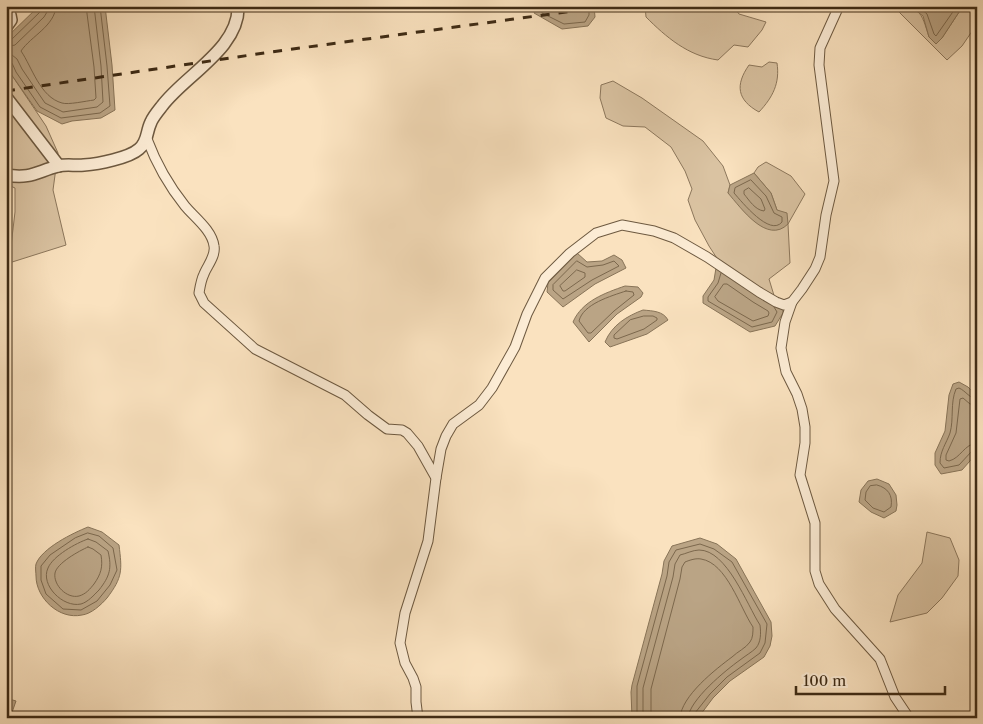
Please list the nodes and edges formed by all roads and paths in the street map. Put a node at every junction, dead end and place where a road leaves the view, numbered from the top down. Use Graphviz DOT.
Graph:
graph roads {
  1 [pos="238,6"];
  2 [pos="839,6"];
  3 [pos="6,10"];
  4 [pos="6,27"];
  5 [pos="6,97"];
  6 [pos="147,139"];
  7 [pos="59,166"];
  8 [pos="6,175"];
  9 [pos="792,302"];
  10 [pos="436,478"];
  11 [pos="418,718"];
  12 [pos="909,718"];
  1 -- 6 [label="street"];
  2 -- 9 [label="street"];
  3 -- 4 [label="street"];
  5 -- 7 [label="street"];
  6 -- 7 [label="street"];
  6 -- 10 [label="street"];
  7 -- 8 [label="street"];
  9 -- 10 [label="street"];
  9 -- 12 [label="street"];
  10 -- 11 [label="street"];
}
